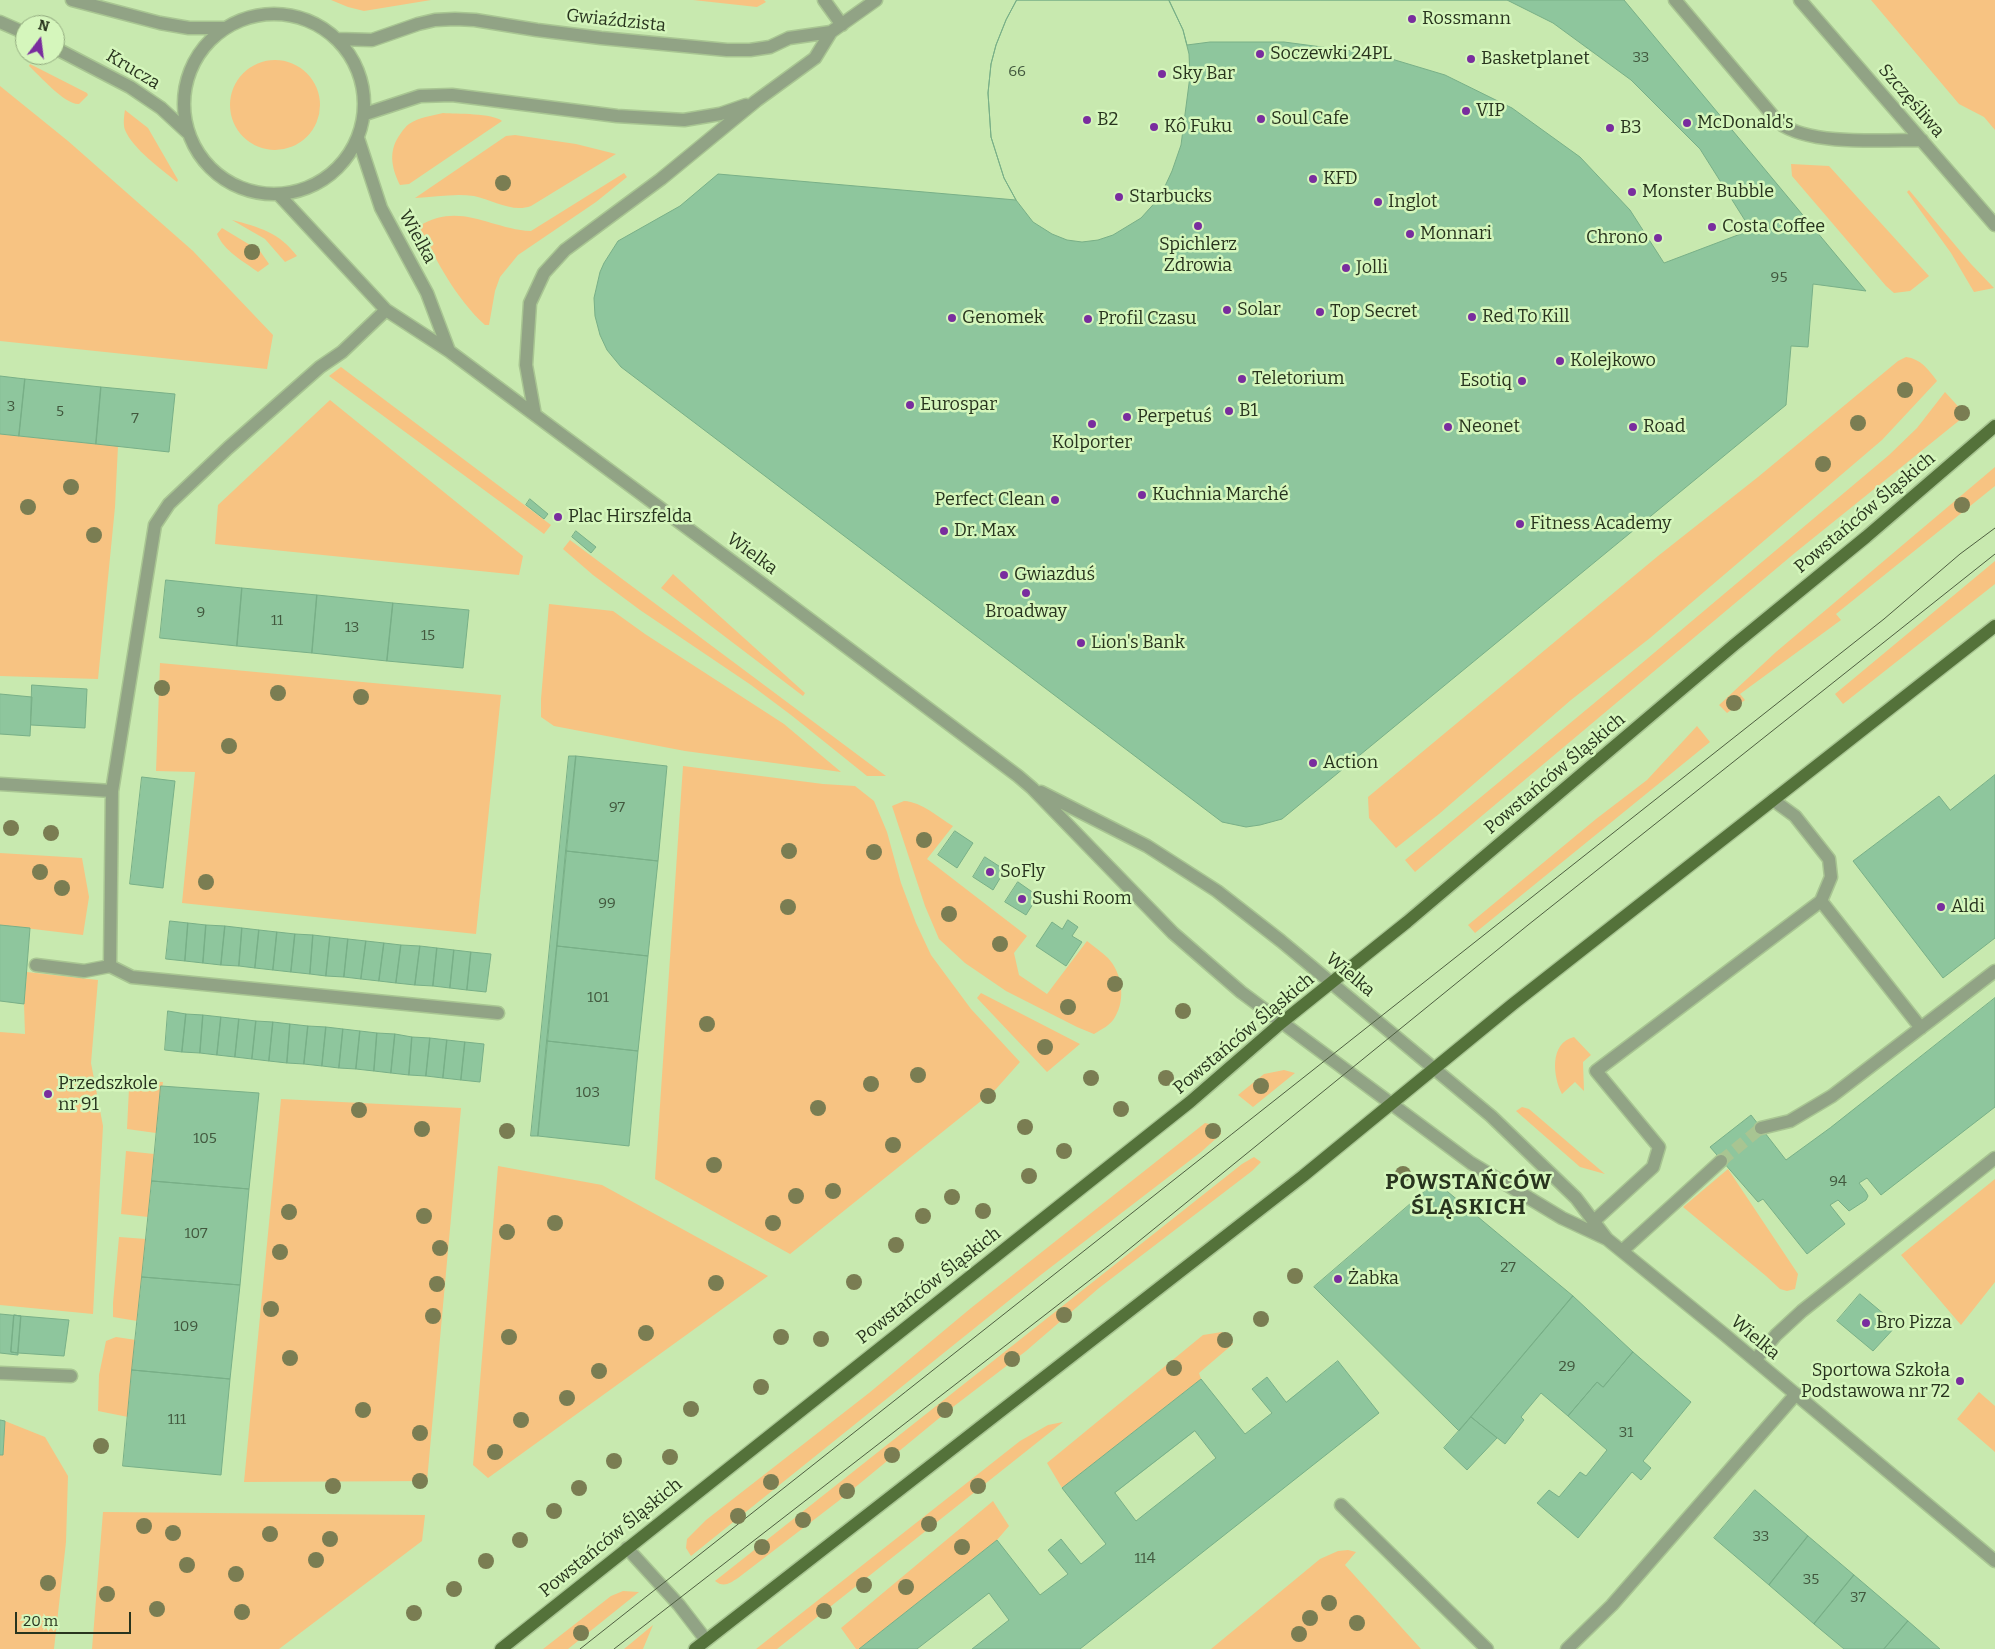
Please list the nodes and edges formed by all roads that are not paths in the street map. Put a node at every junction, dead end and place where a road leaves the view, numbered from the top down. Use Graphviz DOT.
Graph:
graph roads {
  1 [pos="72,0"];
  2 [pos="824,0"];
  3 [pos="876,0"];
  4 [pos="1675,0"];
  5 [pos="1800,0"];
  6 [pos="0,22"];
  7 [pos="225,28"];
  8 [pos="837,28"];
  9 [pos="15,29"];
  10 [pos="337,39"];
  11 [pos="65,53"];
  12 [pos="756,101"];
  13 [pos="365,114"];
  14 [pos="187,132"];
  15 [pos="358,138"];
  16 [pos="1922,140"];
  17 [pos="279,195"];
  18 [pos="1995,225"];
  19 [pos="386,310"];
  20 [pos="449,352"];
  21 [pos="536,415"];
  22 [pos="1995,426"];
  23 [pos="1995,626"];
  24 [pos="0,784"];
  25 [pos="1032,788"];
  26 [pos="112,791"];
  27 [pos="1773,800"];
  28 [pos="1821,901"];
  29 [pos="36,965"];
  30 [pos="110,966"];
  31 [pos="1995,970"];
  32 [pos="1332,983"];
  33 [pos="498,1013"];
  34 [pos="1281,1023"];
  35 [pos="1922,1028"];
  36 [pos="1433,1068"];
  37 [pos="1390,1104"];
  38 [pos="1762,1128"];
  39 [pos="1995,1158"];
  40 [pos="1721,1161"];
  41 [pos="1594,1222"];
  42 [pos="1607,1239"];
  43 [pos="1622,1251"];
  44 [pos="1755,1360"];
  45 [pos="0,1373"];
  46 [pos="71,1376"];
  47 [pos="1796,1394"];
  48 [pos="1340,1505"];
  49 [pos="627,1548"];
  50 [pos="1995,1561"];
  51 [pos="706,1640"];
  52 [pos="501,1649"];
  53 [pos="695,1649"];
  54 [pos="1487,1649"];
  55 [pos="1567,1649"];
  1 -- 7 [label="street"];
  2 -- 8 [label="street"];
  3 -- 8 [label="street, Gwiaździsta"];
  4 -- 16 [label="street"];
  5 -- 16 [label="street, Szczęśliwa"];
  6 -- 9 [label="street"];
  7 -- 10 [label="street"];
  7 -- 14 [label="street"];
  8 -- 10 [label="street, Gwiaździsta"];
  8 -- 12 [label="street, Gwiaździsta"];
  10 -- 13 [label="street"];
  11 -- 14 [label="street, Krucza"];
  12 -- 13 [label="street, Gwiaździsta"];
  12 -- 21 [label="street, Gwiaździsta"];
  13 -- 15 [label="street"];
  14 -- 17 [label="street"];
  15 -- 17 [label="street"];
  15 -- 20 [label="street, Wielka"];
  16 -- 18 [label="street, Szczęśliwa"];
  17 -- 19 [label="street, Wielka"];
  19 -- 20 [label="street, Wielka"];
  19 -- 26 [label="street"];
  20 -- 21 [label="street, Wielka"];
  21 -- 25 [label="street, Wielka"];
  22 -- 32 [label="main road, Powstańców Śląskich"];
  23 -- 27 [label="main road"];
  24 -- 26 [label="street"];
  25 -- 32 [label="street, Wielka"];
  25 -- 34 [label="street, Wielka"];
  26 -- 30 [label="street"];
  27 -- 28 [label="street"];
  27 -- 36 [label="main road"];
  28 -- 35 [label="street"];
  28 -- 41 [label="street"];
  29 -- 30 [label="street"];
  30 -- 33 [label="street"];
  31 -- 35 [label="street"];
  32 -- 34 [label="main road, Powstańców Śląskich"];
  32 -- 36 [label="street, Wielka"];
  34 -- 37 [label="street, Wielka"];
  34 -- 49 [label="main road, Powstańców Śląskich"];
  35 -- 38 [label="street"];
  36 -- 37 [label="main road"];
  36 -- 41 [label="street, Wielka"];
  37 -- 42 [label="street, Wielka"];
  37 -- 51 [label="main road"];
  39 -- 44 [label="street"];
  40 -- 43 [label="street"];
  41 -- 42 [label="street, Wielka"];
  42 -- 43 [label="street, Wielka"];
  43 -- 44 [label="street, Wielka"];
  44 -- 47 [label="street, Wielka"];
  45 -- 46 [label="street"];
  47 -- 50 [label="street, Wielka"];
  47 -- 55 [label="street"];
  48 -- 54 [label="street"];
  49 -- 51 [label="street"];
  49 -- 52 [label="main road, Powstańców Śląskich"];
  51 -- 53 [label="main road"];
}
